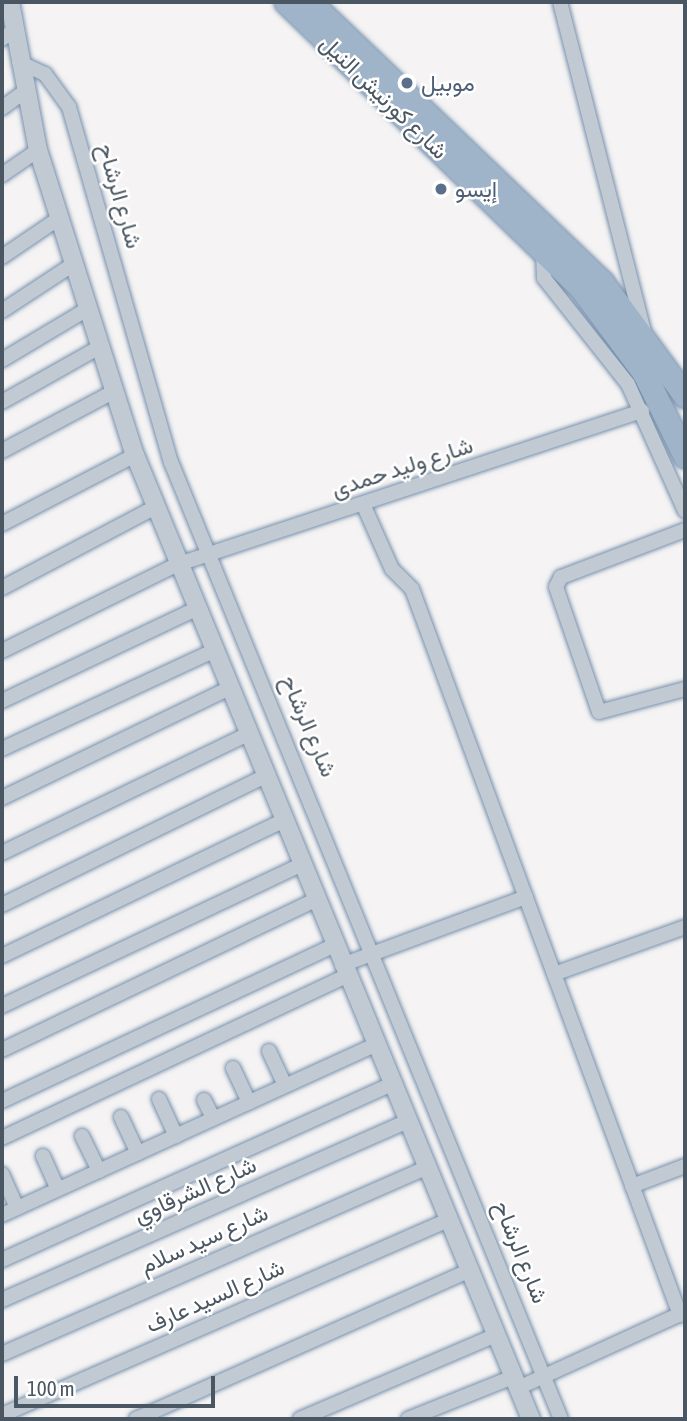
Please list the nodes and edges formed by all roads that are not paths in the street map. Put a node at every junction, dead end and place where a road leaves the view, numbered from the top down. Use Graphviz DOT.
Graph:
graph roads {
  1 [pos="10,2"];
  2 [pos="286,2"];
  3 [pos="310,2"];
  4 [pos="561,2"];
  5 [pos="8,34"];
  6 [pos="19,62"];
  7 [pos="24,92"];
  8 [pos="2,107"];
  9 [pos="38,150"];
  10 [pos="2,175"];
  11 [pos="58,219"];
  12 [pos="543,250"];
  13 [pos="2,257"];
  14 [pos="72,265"];
  15 [pos="86,310"];
  16 [pos="2,311"];
  17 [pos="644,332"];
  18 [pos="98,348"];
  19 [pos="2,360"];
  20 [pos="113,392"];
  21 [pos="685,396"];
  22 [pos="2,401"];
  23 [pos="642,411"];
  24 [pos="2,452"];
  25 [pos="135,455"];
  26 [pos="685,456"];
  27 [pos="363,504"];
  28 [pos="154,508"];
  29 [pos="685,511"];
  30 [pos="2,524"];
  31 [pos="685,530"];
  32 [pos="208,554"];
  33 [pos="176,565"];
  34 [pos="2,588"];
  35 [pos="194,610"];
  36 [pos="2,651"];
  37 [pos="211,652"];
  38 [pos="685,689"];
  39 [pos="227,690"];
  40 [pos="2,701"];
  41 [pos="246,735"];
  42 [pos="2,749"];
  43 [pos="263,777"];
  44 [pos="2,798"];
  45 [pos="282,821"];
  46 [pos="2,853"];
  47 [pos="300,865"];
  48 [pos="526,897"];
  49 [pos="314,900"];
  50 [pos="2,905"];
  51 [pos="685,928"];
  52 [pos="334,946"];
  53 [pos="376,952"];
  54 [pos="2,956"];
  55 [pos="344,971"];
  56 [pos="555,974"];
  57 [pos="2,1006"];
  58 [pos="375,1045"];
  59 [pos="2,1050"];
  60 [pos="269,1051"];
  61 [pos="233,1068"];
  62 [pos="391,1084"];
  63 [pos="285,1086"];
  64 [pos="159,1099"];
  65 [pos="204,1100"];
  66 [pos="2,1101"];
  67 [pos="249,1102"];
  68 [pos="121,1117"];
  69 [pos="213,1118"];
  70 [pos="407,1121"];
  71 [pos="82,1136"];
  72 [pos="176,1136"];
  73 [pos="2,1138"];
  74 [pos="138,1153"];
  75 [pos="43,1156"];
  76 [pos="685,1166"];
  77 [pos="426,1167"];
  78 [pos="99,1171"];
  79 [pos="2,1174"];
  80 [pos="632,1186"];
  81 [pos="58,1189"];
  82 [pos="18,1208"];
  83 [pos="2,1215"];
  84 [pos="448,1220"];
  85 [pos="2,1260"];
  86 [pos="469,1271"];
  87 [pos="2,1300"];
  88 [pos="682,1314"];
  89 [pos="496,1335"];
  90 [pos="2,1354"];
  91 [pos="544,1376"];
  92 [pos="515,1382"];
  93 [pos="2,1415"];
  94 [pos="136,1419"];
  95 [pos="300,1419"];
  96 [pos="408,1419"];
  97 [pos="531,1419"];
  98 [pos="561,1419"];
  1 -- 5 [label="street"];
  2 -- 12 [label="highway, شارع كورنيش النيل"];
  3 -- 17 [label="highway, شارع كورنيش النيل"];
  4 -- 17 [label="street"];
  5 -- 6 [label="street"];
  6 -- 7 [label="street"];
  6 -- 32 [label="street, شارع الرشاح"];
  7 -- 8 [label="street"];
  7 -- 9 [label="street"];
  9 -- 10 [label="street"];
  9 -- 11 [label="street"];
  11 -- 13 [label="street"];
  11 -- 14 [label="street"];
  12 -- 23 [label="street"];
  12 -- 26 [label="highway, شارع كورنيش النيل"];
  14 -- 15 [label="street"];
  14 -- 16 [label="street"];
  15 -- 18 [label="street"];
  15 -- 19 [label="street"];
  17 -- 21 [label="highway, شارع كورنيش النيل"];
  18 -- 20 [label="street"];
  18 -- 22 [label="street"];
  20 -- 24 [label="street"];
  20 -- 25 [label="street"];
  23 -- 27 [label="street, شارع وليد حمدى"];
  23 -- 29 [label="street"];
  25 -- 28 [label="street"];
  25 -- 30 [label="street"];
  27 -- 32 [label="street, شارع وليد حمدى"];
  27 -- 48 [label="street"];
  28 -- 33 [label="street"];
  28 -- 34 [label="street"];
  31 -- 38 [label="street"];
  32 -- 33 [label="street, شارع وليد حمدى"];
  32 -- 53 [label="street, شارع الرشاح"];
  33 -- 35 [label="street"];
  33 -- 36 [label="street, شارع وليد حمدى"];
  35 -- 37 [label="street"];
  35 -- 40 [label="street"];
  37 -- 39 [label="street"];
  37 -- 42 [label="street"];
  39 -- 41 [label="street"];
  39 -- 44 [label="street"];
  41 -- 43 [label="street"];
  41 -- 46 [label="street"];
  43 -- 45 [label="street"];
  43 -- 50 [label="street"];
  45 -- 47 [label="street"];
  45 -- 54 [label="street"];
  47 -- 49 [label="street"];
  47 -- 57 [label="street"];
  48 -- 53 [label="street"];
  48 -- 56 [label="street"];
  49 -- 52 [label="street"];
  49 -- 59 [label="street"];
  51 -- 56 [label="street"];
  52 -- 55 [label="street"];
  52 -- 66 [label="street"];
  53 -- 55 [label="street"];
  53 -- 91 [label="street, شارع الرشاح"];
  55 -- 58 [label="street"];
  55 -- 73 [label="street"];
  56 -- 80 [label="street"];
  58 -- 62 [label="street"];
  58 -- 63 [label="street"];
  60 -- 63 [label="street"];
  61 -- 67 [label="street"];
  62 -- 70 [label="street"];
  62 -- 85 [label="street"];
  63 -- 67 [label="street"];
  64 -- 72 [label="street"];
  65 -- 69 [label="street"];
  67 -- 69 [label="street"];
  68 -- 74 [label="street"];
  69 -- 72 [label="street"];
  70 -- 77 [label="street"];
  70 -- 87 [label="street, شارع الشرقاوي"];
  71 -- 78 [label="street"];
  72 -- 74 [label="street"];
  74 -- 78 [label="street"];
  75 -- 81 [label="street"];
  76 -- 80 [label="street"];
  77 -- 84 [label="street"];
  77 -- 90 [label="street, شارع سيد سلام"];
  78 -- 81 [label="street"];
  79 -- 82 [label="street"];
  80 -- 88 [label="street"];
  81 -- 82 [label="street"];
  82 -- 83 [label="street"];
  84 -- 86 [label="street"];
  84 -- 93 [label="street, شارع السيد عارف"];
  86 -- 89 [label="street"];
  86 -- 94 [label="street"];
  88 -- 91 [label="street"];
  89 -- 92 [label="street"];
  89 -- 95 [label="street"];
  91 -- 92 [label="street"];
  91 -- 98 [label="street, شارع الرشاح"];
  92 -- 96 [label="street"];
  92 -- 97 [label="street"];
}
